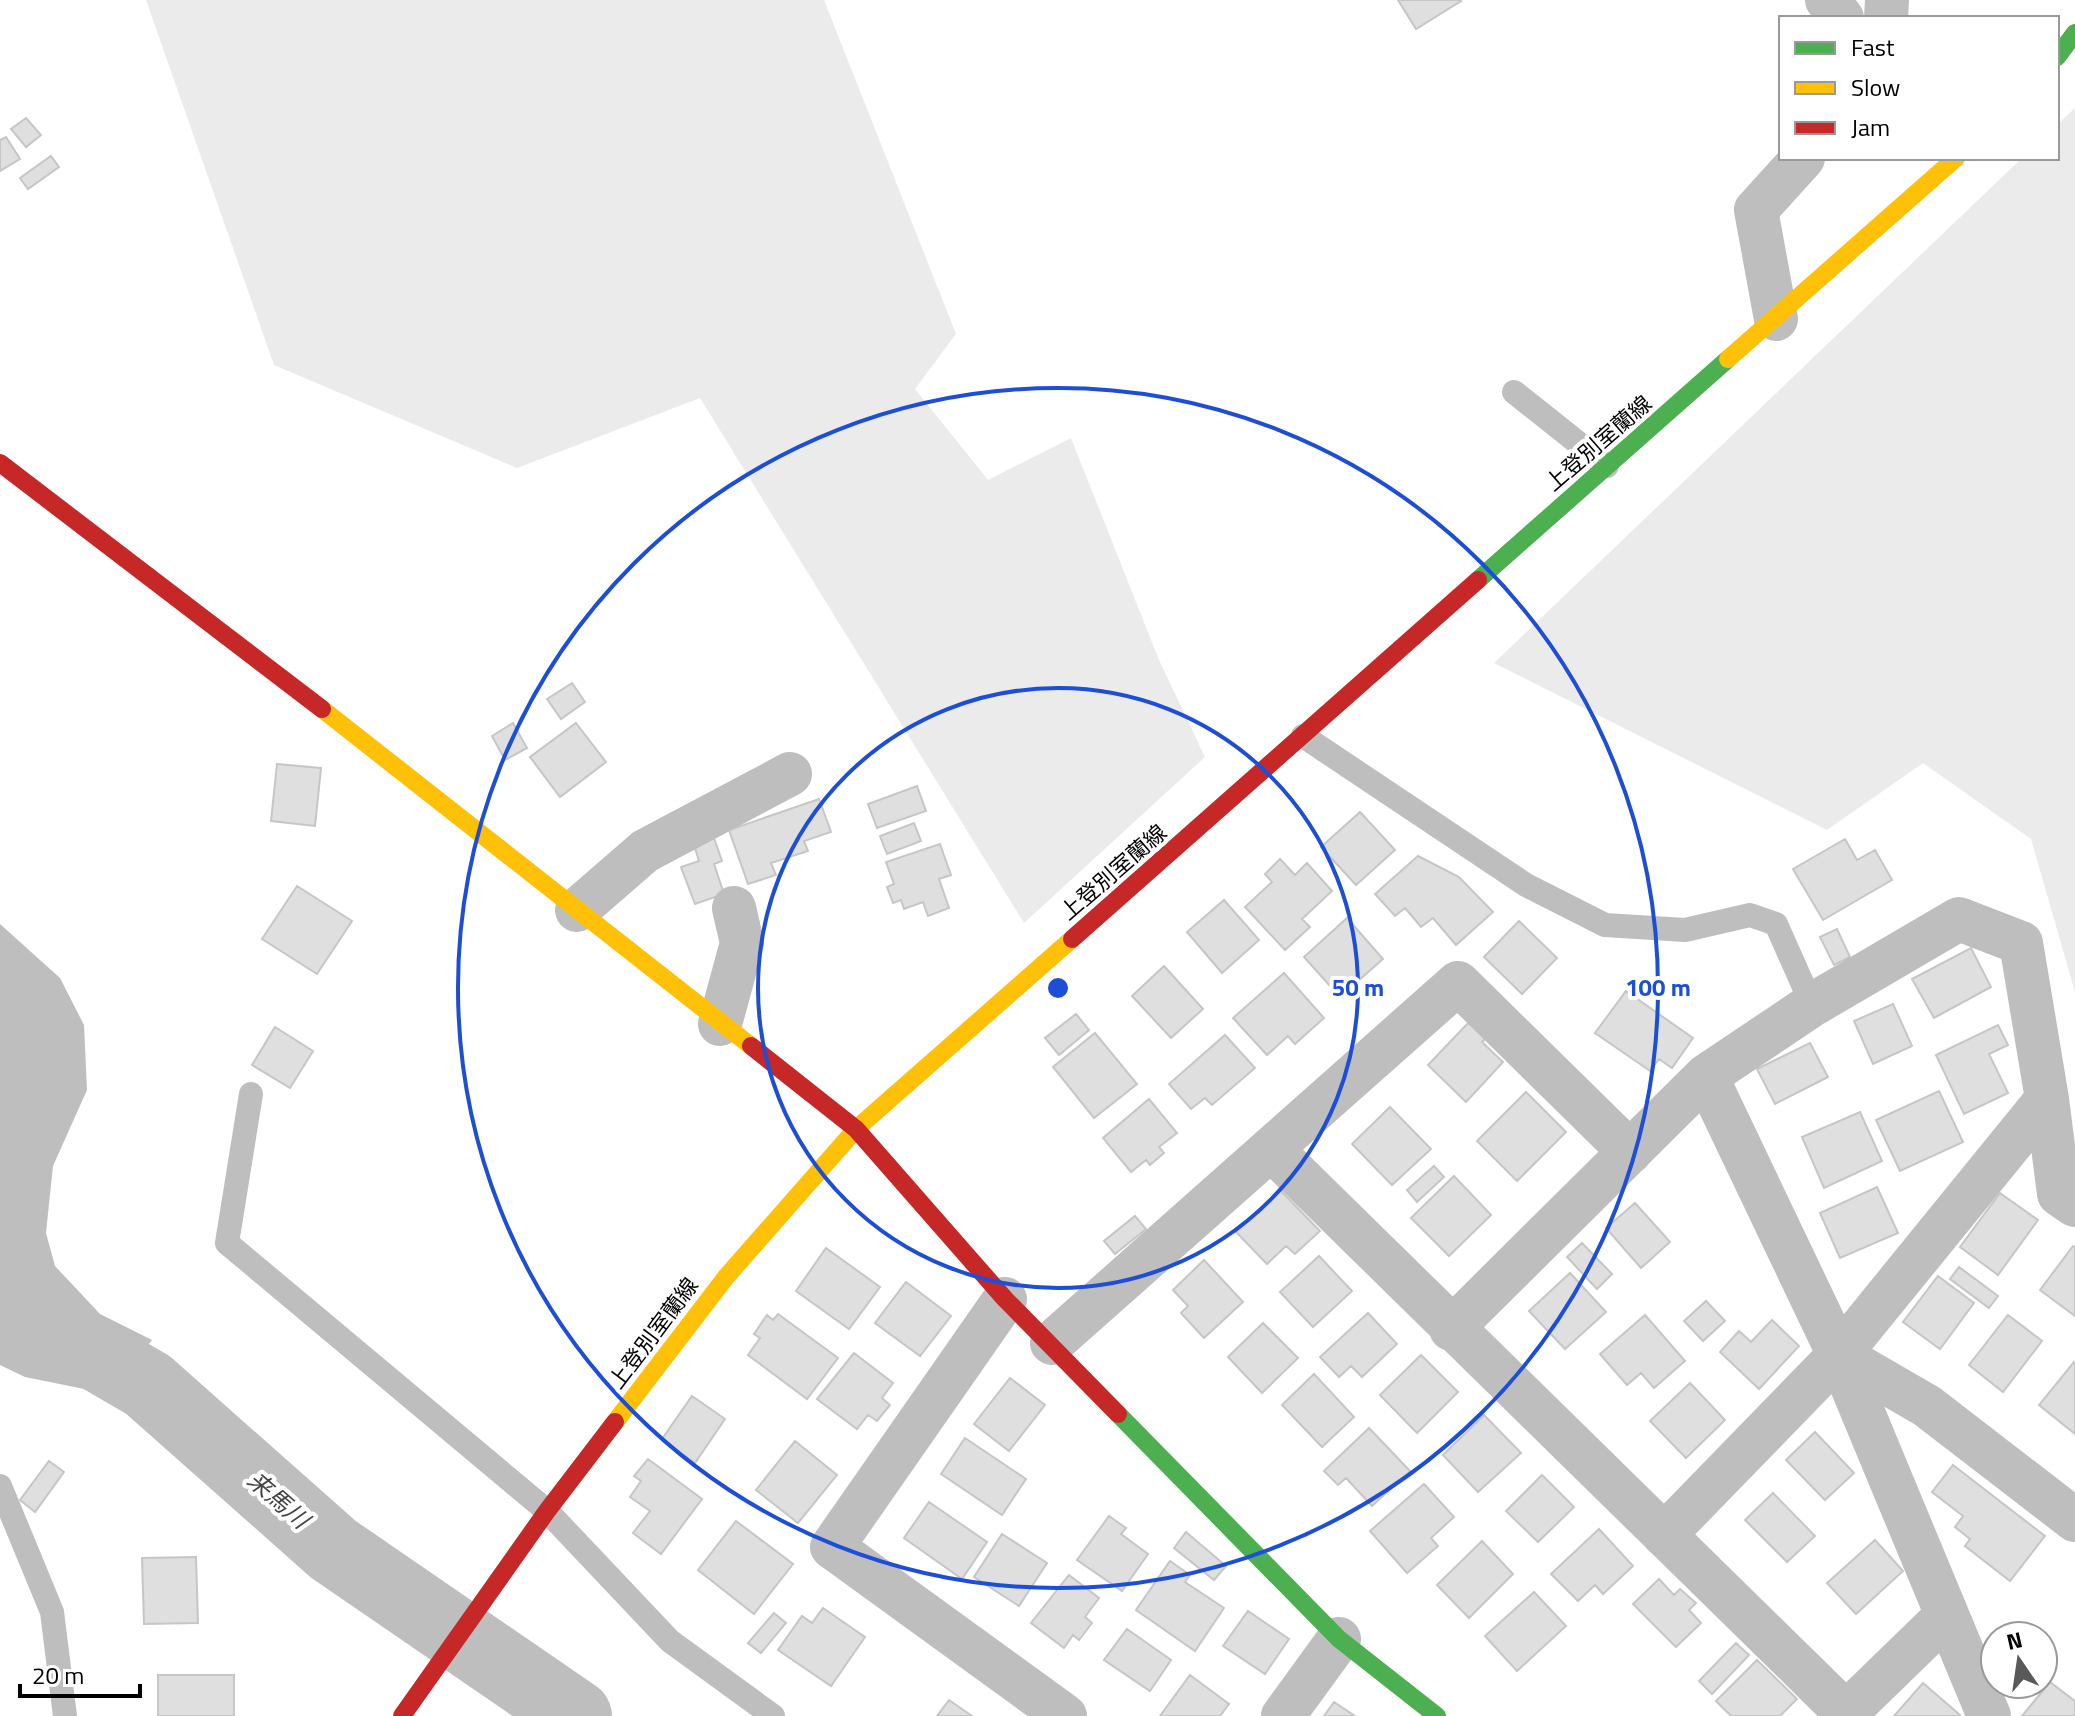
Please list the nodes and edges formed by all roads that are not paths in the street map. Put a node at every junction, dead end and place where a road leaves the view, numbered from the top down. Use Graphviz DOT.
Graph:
graph roads {
  1 [pos="1827,0"];
  2 [pos="1840,16"];
  3 [pos="2075,33"];
  4 [pos="2059,54"];
  5 [pos="1801,160"];
  6 [pos="1954,160"];
  7 [pos="1776,319"];
  8 [pos="1514,392"];
  9 [pos="0,463"];
  10 [pos="1607,466"];
  11 [pos="1303,736"];
  12 [pos="790,774"];
  13 [pos="734,908"];
  14 [pos="577,910"];
  15 [pos="1812,1005"];
  16 [pos="720,1024"];
  17 [pos="1706,1076"];
  18 [pos="251,1094"];
  19 [pos="2047,1099"];
  20 [pos="856,1129"];
  21 [pos="1272,1150"];
  22 [pos="1630,1152"];
  23 [pos="2075,1205"];
  24 [pos="1005,1299"];
  25 [pos="1451,1329"];
  26 [pos="1052,1343"];
  27 [pos="1839,1355"];
  28 [pos="0,1486"];
  29 [pos="547,1511"];
  30 [pos="2075,1520"];
  31 [pos="1664,1535"];
  32 [pos="1947,1615"];
  33 [pos="1339,1639"];
  34 [pos="1844,1714"];
  35 [pos="65,1716"];
  36 [pos="402,1716"];
  37 [pos="773,1716"];
  38 [pos="1065,1716"];
  39 [pos="1283,1716"];
  40 [pos="1437,1716"];
  41 [pos="1989,1716"];
  1 -- 2 [label="street"];
  3 -- 4 [label="main road"];
  5 -- 7 [label="street"];
  6 -- 7 [label="main road, 上登別室蘭線"];
  7 -- 10 [label="main road, 上登別室蘭線"];
  8 -- 10 [label="lane"];
  9 -- 14 [label="main road"];
  10 -- 11 [label="main road, 上登別室蘭線"];
  11 -- 15 [label="lane"];
  11 -- 20 [label="main road, 上登別室蘭線"];
  12 -- 14 [label="street"];
  13 -- 16 [label="street"];
  14 -- 16 [label="main road"];
  15 -- 17 [label="street"];
  15 -- 19 [label="street"];
  16 -- 20 [label="main road"];
  17 -- 22 [label="street"];
  17 -- 27 [label="street"];
  18 -- 29 [label="lane"];
  19 -- 23 [label="street"];
  19 -- 27 [label="street"];
  20 -- 24 [label="main road"];
  20 -- 29 [label="main road, 上登別室蘭線"];
  21 -- 22 [label="street"];
  21 -- 25 [label="street"];
  21 -- 26 [label="street"];
  22 -- 25 [label="street"];
  24 -- 26 [label="main road"];
  24 -- 38 [label="street"];
  25 -- 31 [label="street"];
  26 -- 33 [label="main road"];
  27 -- 30 [label="street"];
  27 -- 31 [label="street"];
  27 -- 32 [label="street"];
  28 -- 35 [label="lane"];
  29 -- 36 [label="main road, 上登別室蘭線"];
  29 -- 37 [label="lane"];
  31 -- 34 [label="street"];
  32 -- 34 [label="street"];
  32 -- 41 [label="street"];
  33 -- 39 [label="street"];
  33 -- 40 [label="main road"];
}
